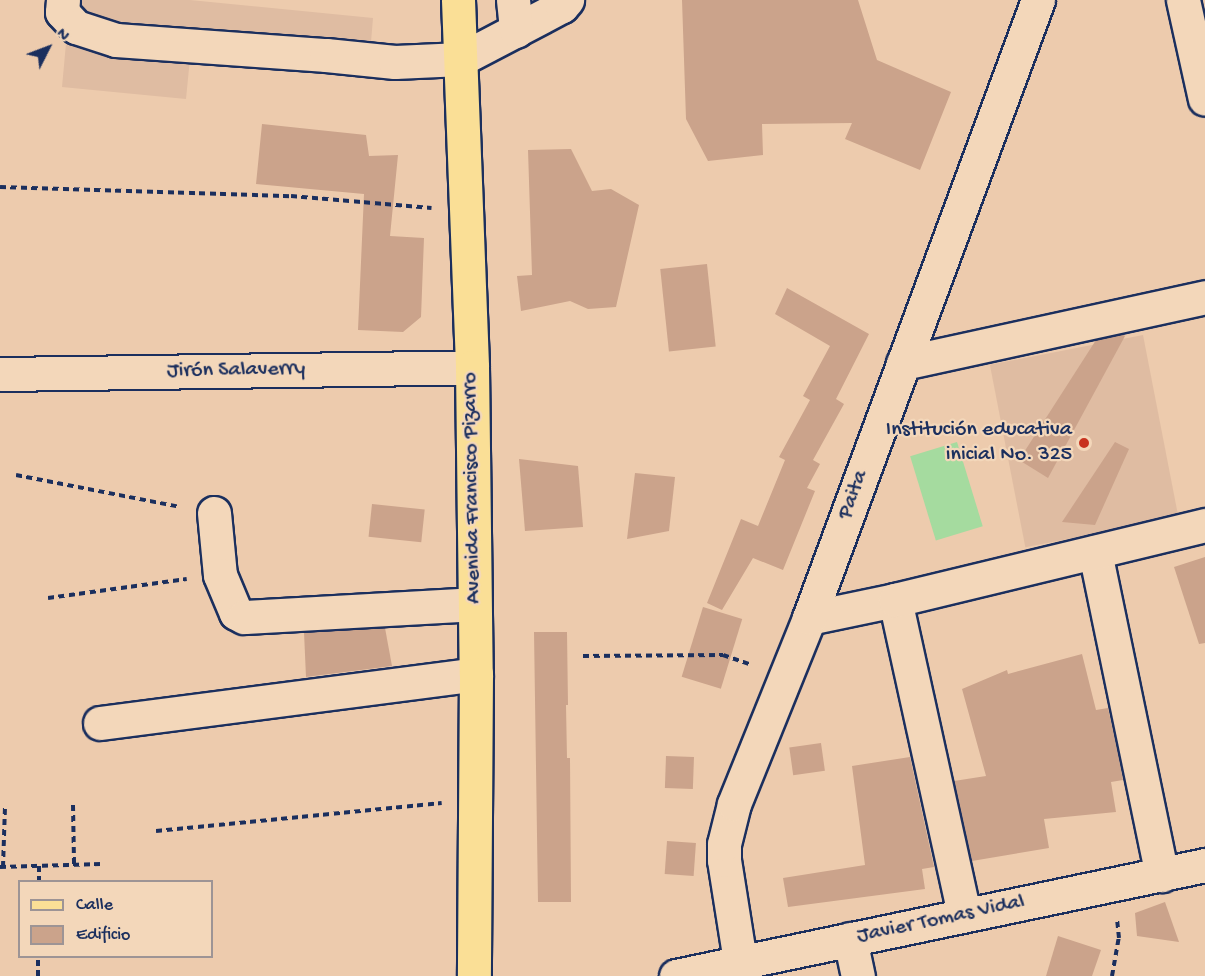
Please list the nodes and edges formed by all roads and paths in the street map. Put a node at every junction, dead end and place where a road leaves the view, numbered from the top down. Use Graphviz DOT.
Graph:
graph roads {
  1 [pos="63,0"];
  2 [pos="458,0"];
  3 [pos="567,0"];
  4 [pos="1038,0"];
  5 [pos="1184,0"];
  6 [pos="514,16"];
  7 [pos="461,59"];
  8 [pos="1205,99"];
  9 [pos="0,188"];
  10 [pos="467,213"];
  11 [pos="1205,297"];
  12 [pos="903,363"];
  13 [pos="472,367"];
  14 [pos="0,374"];
  15 [pos="16,475"];
  16 [pos="214,513"];
  17 [pos="1205,525"];
  18 [pos="1095,552"];
  19 [pos="220,575"];
  20 [pos="48,598"];
  21 [pos="895,600"];
  22 [pos="474,604"];
  23 [pos="809,618"];
  24 [pos="583,657"];
  25 [pos="476,674"];
  26 [pos="785,676"];
  27 [pos="100,723"];
  28 [pos="475,800"];
  29 [pos="73,805"];
  30 [pos="5,807"];
  31 [pos="156,831"];
  32 [pos="101,864"];
  33 [pos="74,865"];
  34 [pos="1205,865"];
  35 [pos="39,866"];
  36 [pos="1,867"];
  37 [pos="1162,875"];
  38 [pos="39,880"];
  39 [pos="1113,885"];
  40 [pos="964,914"];
  41 [pos="850,939"];
  42 [pos="38,958"];
  43 [pos="740,961"];
  44 [pos="38,976"];
  45 [pos="474,976"];
  46 [pos="676,976"];
  47 [pos="858,976"];
  48 [pos="1112,976"];
  1 -- 7 [label="street"];
  2 -- 7 [label="main road, Avenida Francisco Pizarro"];
  3 -- 6 [label="street"];
  4 -- 12 [label="street, Paita"];
  5 -- 8 [label="street"];
  6 -- 7 [label="street"];
  7 -- 10 [label="main road, Avenida Francisco Pizarro"];
  9 -- 10 [label="path"];
  10 -- 13 [label="main road, Avenida Francisco Pizarro"];
  11 -- 12 [label="street"];
  12 -- 23 [label="street, Paita"];
  13 -- 14 [label="street, Jirón Salaverry"];
  13 -- 22 [label="main road, Avenida Francisco Pizarro"];
  15 -- 16 [label="path"];
  16 -- 19 [label="street"];
  17 -- 18 [label="street"];
  18 -- 21 [label="street"];
  18 -- 37 [label="street"];
  19 -- 20 [label="path"];
  19 -- 22 [label="street"];
  21 -- 23 [label="street"];
  21 -- 40 [label="street"];
  22 -- 25 [label="main road, Avenida Francisco Pizarro"];
  23 -- 26 [label="street, Paita"];
  24 -- 26 [label="path"];
  25 -- 27 [label="street"];
  25 -- 28 [label="main road, Avenida Francisco Pizarro"];
  26 -- 43 [label="street, Paita"];
  28 -- 31 [label="path"];
  28 -- 45 [label="main road, Avenida Francisco Pizarro"];
  29 -- 33 [label="path"];
  30 -- 36 [label="path"];
  32 -- 33 [label="path"];
  33 -- 35 [label="path"];
  34 -- 37 [label="street, Javier Tomas Vidal"];
  35 -- 36 [label="path"];
  35 -- 38 [label="path"];
  37 -- 39 [label="street, Javier Tomas Vidal"];
  39 -- 40 [label="street, Javier Tomas Vidal"];
  39 -- 48 [label="path"];
  40 -- 41 [label="street, Javier Tomas Vidal"];
  41 -- 43 [label="street, Javier Tomas Vidal"];
  41 -- 47 [label="street"];
  42 -- 44 [label="path"];
  43 -- 46 [label="street, Javier Tomas Vidal"];
}
